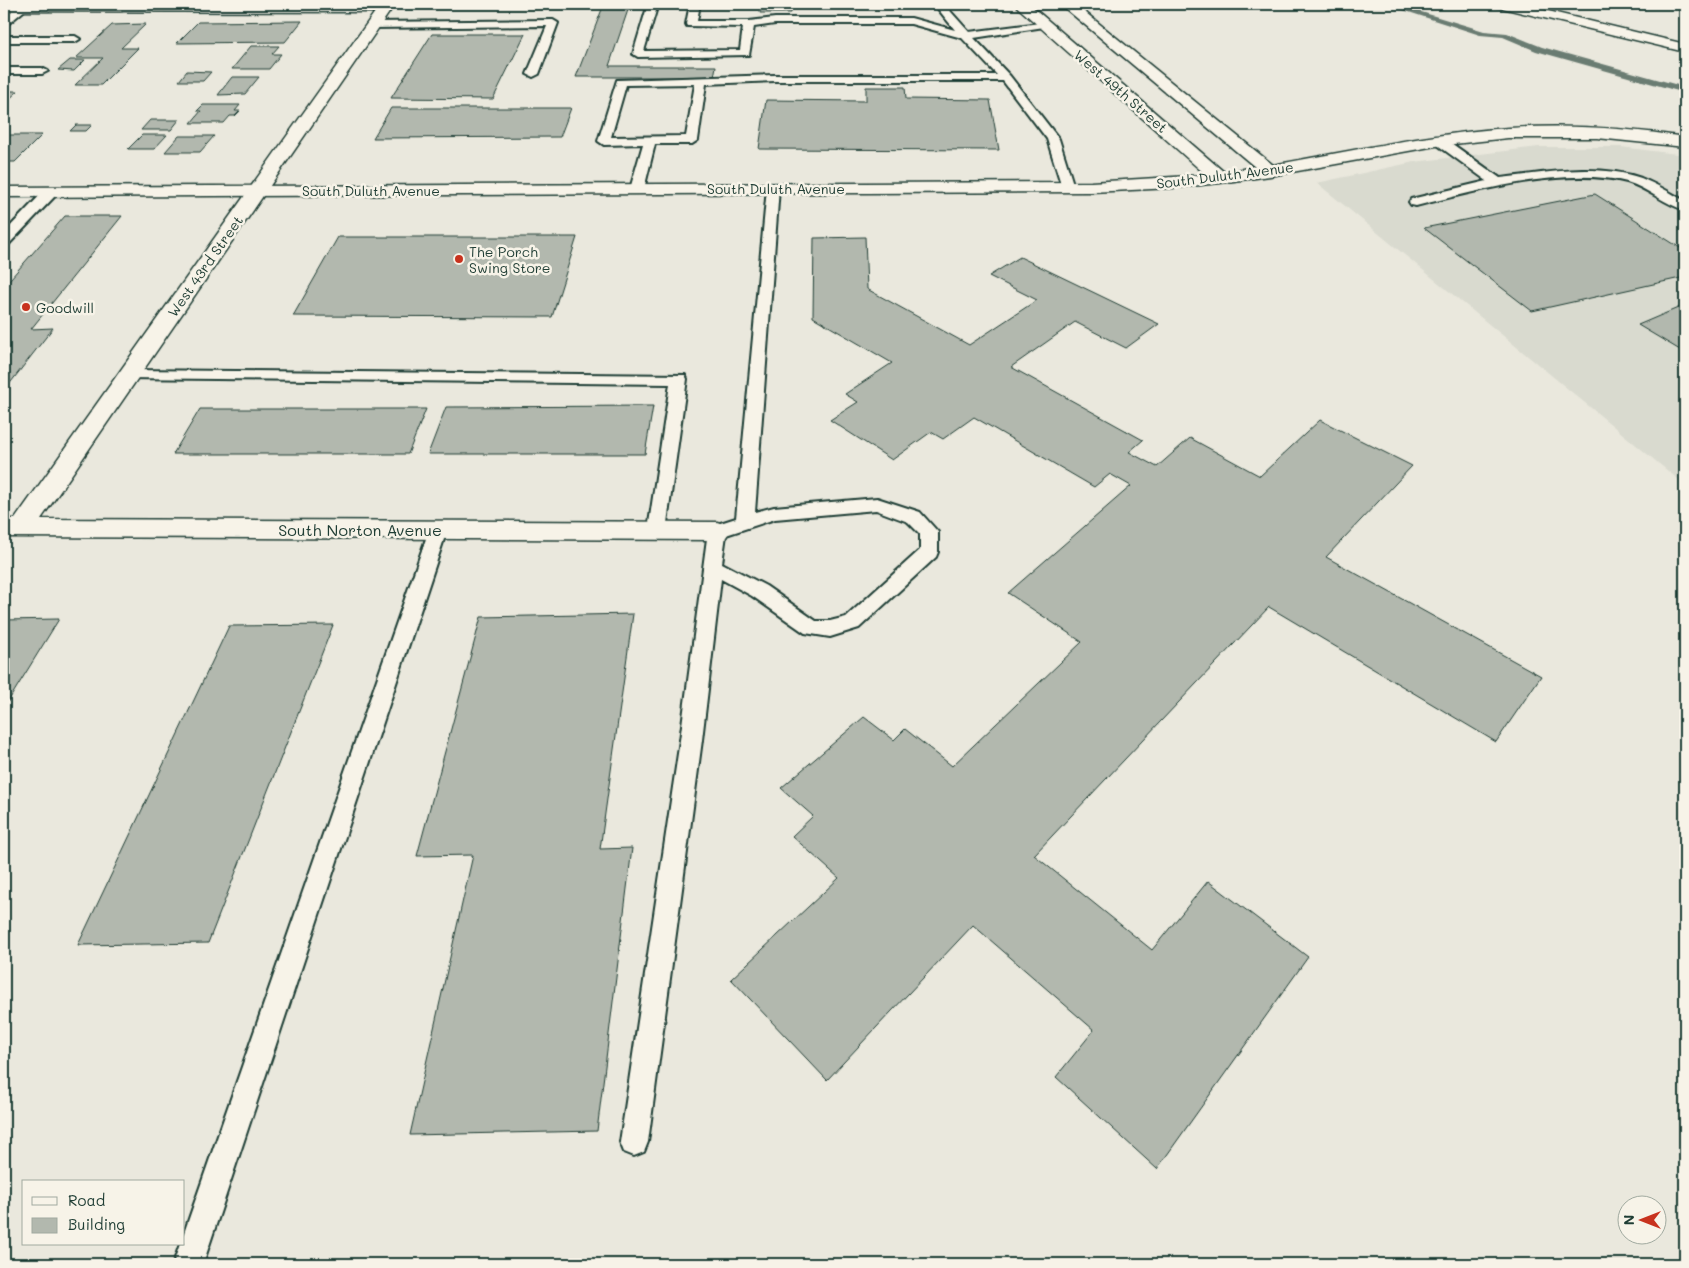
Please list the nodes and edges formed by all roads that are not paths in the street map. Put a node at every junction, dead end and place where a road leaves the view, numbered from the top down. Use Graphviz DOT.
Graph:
graph roads {
  1 [pos="653,4"];
  2 [pos="695,4"];
  3 [pos="939,4"];
  4 [pos="1021,4"];
  5 [pos="1067,4"];
  6 [pos="1503,4"];
  7 [pos="387,6"];
  8 [pos="4,8"];
  9 [pos="22,8"];
  10 [pos="4,22"];
  11 [pos="749,24"];
  12 [pos="1044,24"];
  13 [pos="373,25"];
  14 [pos="966,36"];
  15 [pos="4,39"];
  16 [pos="75,39"];
  17 [pos="1685,48"];
  18 [pos="4,71"];
  19 [pos="42,71"];
  20 [pos="533,74"];
  21 [pos="1006,78"];
  22 [pos="701,81"];
  23 [pos="650,140"];
  24 [pos="1440,141"];
  25 [pos="1685,142"];
  26 [pos="1270,171"];
  27 [pos="1220,178"];
  28 [pos="1497,182"];
  29 [pos="1068,187"];
  30 [pos="773,188"];
  31 [pos="637,189"];
  32 [pos="257,191"];
  33 [pos="4,192"];
  34 [pos="51,192"];
  35 [pos="1416,202"];
  36 [pos="1685,206"];
  37 [pos="4,240"];
  38 [pos="129,374"];
  39 [pos="745,522"];
  40 [pos="13,528"];
  41 [pos="438,530"];
  42 [pos="657,530"];
  43 [pos="717,531"];
  44 [pos="712,566"];
  45 [pos="634,1142"];
  46 [pos="188,1264"];
  1 -- 11 [label="lane"];
  2 -- 11 [label="lane"];
  3 -- 14 [label="lane"];
  4 -- 12 [label="main road, West 49th Street"];
  5 -- 26 [label="main road, West 49th Street"];
  6 -- 17 [label="main road"];
  7 -- 9 [label="main road"];
  7 -- 13 [label="main road, West 43rd Street"];
  8 -- 9 [label="main road"];
  9 -- 10 [label="lane"];
  11 -- 14 [label="lane"];
  12 -- 14 [label="lane"];
  12 -- 27 [label="main road, West 49th Street"];
  13 -- 20 [label="lane"];
  13 -- 32 [label="main road, West 43rd Street"];
  14 -- 21 [label="lane"];
  15 -- 16 [label="lane"];
  18 -- 19 [label="lane"];
  21 -- 22 [label="lane"];
  21 -- 29 [label="lane"];
  22 -- 23 [label="lane"];
  22 -- 23 [label="lane"];
  23 -- 31 [label="lane"];
  24 -- 25 [label="main road, South Duluth Avenue"];
  24 -- 26 [label="main road, South Duluth Avenue"];
  24 -- 28 [label="lane"];
  26 -- 27 [label="main road, South Duluth Avenue"];
  27 -- 29 [label="main road, South Duluth Avenue"];
  28 -- 35 [label="lane"];
  28 -- 36 [label="lane"];
  29 -- 30 [label="main road, South Duluth Avenue"];
  30 -- 31 [label="main road, South Duluth Avenue"];
  30 -- 39 [label="lane"];
  31 -- 32 [label="main road, South Duluth Avenue"];
  32 -- 34 [label="main road, South Duluth Avenue"];
  32 -- 38 [label="main road, West 43rd Street"];
  33 -- 34 [label="main road, South Duluth Avenue"];
  34 -- 37 [label="lane"];
  38 -- 40 [label="main road, West 43rd Street"];
  38 -- 42 [label="lane"];
  39 -- 43 [label="lane"];
  39 -- 44 [label="lane"];
  40 -- 41 [label="main road, South Norton Avenue"];
  41 -- 42 [label="main road, South Norton Avenue"];
  41 -- 46 [label="lane"];
  42 -- 43 [label="main road, South Norton Avenue"];
  43 -- 44 [label="lane"];
  44 -- 45 [label="lane"];
}
